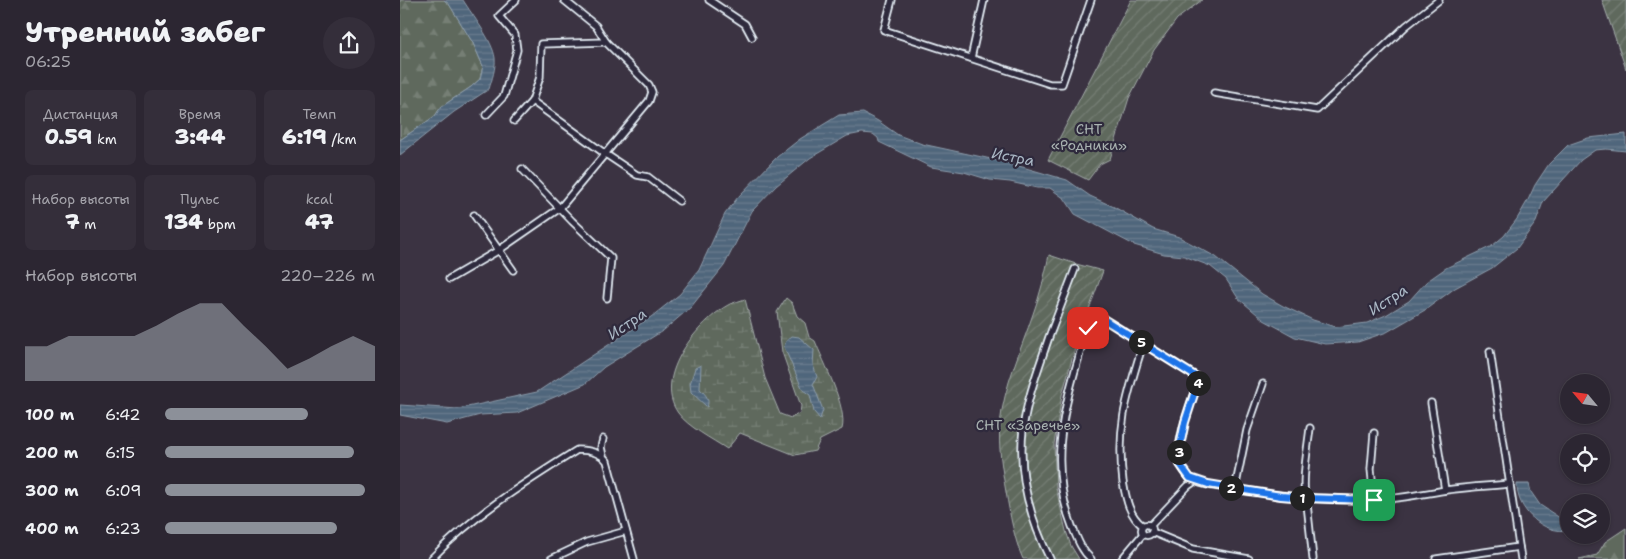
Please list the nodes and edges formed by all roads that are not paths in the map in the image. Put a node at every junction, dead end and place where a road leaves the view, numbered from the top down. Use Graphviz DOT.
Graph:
graph roads {
  1 [pos="516,0"];
  2 [pos="564,0"];
  3 [pos="709,0"];
  4 [pos="892,0"];
  5 [pos="984,0"];
  6 [pos="1091,0"];
  7 [pos="1439,0"];
  8 [pos="752,37"];
  9 [pos="606,42"];
  10 [pos="971,58"];
  11 [pos="1214,93"];
  12 [pos="532,101"];
  13 [pos="486,115"];
  14 [pos="514,120"];
  15 [pos="604,153"];
  16 [pos="522,169"];
  17 [pos="679,201"];
  18 [pos="560,208"];
  19 [pos="474,215"];
  20 [pos="499,250"];
  21 [pos="1075,269"];
  22 [pos="513,270"];
  23 [pos="449,279"];
  24 [pos="607,298"];
  25 [pos="1143,344"];
  26 [pos="1490,351"];
  27 [pos="1262,384"];
  28 [pos="1431,403"];
  29 [pos="1310,428"];
  30 [pos="1374,433"];
  31 [pos="603,439"];
  32 [pos="603,456"];
  33 [pos="1195,480"];
  34 [pos="1510,484"];
  35 [pos="1235,489"];
  36 [pos="1445,490"];
  37 [pos="1305,498"];
  38 [pos="1374,500"];
  39 [pos="1143,526"];
  40 [pos="1151,529"];
  41 [pos="626,531"];
  42 [pos="1143,534"];
  43 [pos="1519,547"];
  44 [pos="431,559"];
  45 [pos="551,559"];
  46 [pos="634,559"];
  47 [pos="1050,559"];
  48 [pos="1090,559"];
  49 [pos="1122,559"];
  50 [pos="1249,559"];
  51 [pos="1313,559"];
  52 [pos="1436,559"];
  53 [pos="1521,559"];
  1 -- 13 [label="street"];
  2 -- 9 [label="street"];
  3 -- 8 [label="street"];
  4 -- 10 [label="street"];
  5 -- 10 [label="street"];
  6 -- 10 [label="street"];
  7 -- 11 [label="street"];
  9 -- 12 [label="street"];
  9 -- 15 [label="street"];
  12 -- 14 [label="street"];
  12 -- 15 [label="street"];
  15 -- 17 [label="street"];
  15 -- 18 [label="street"];
  16 -- 18 [label="street"];
  18 -- 20 [label="street"];
  18 -- 24 [label="street"];
  19 -- 20 [label="street"];
  20 -- 22 [label="street"];
  20 -- 23 [label="street"];
  21 -- 47 [label="street"];
  25 -- 33 [label="street"];
  25 -- 39 [label="street"];
  25 -- 48 [label="street"];
  26 -- 34 [label="street"];
  27 -- 35 [label="street"];
  28 -- 36 [label="street"];
  29 -- 37 [label="street"];
  30 -- 38 [label="street"];
  31 -- 32 [label="street"];
  32 -- 41 [label="street"];
  32 -- 44 [label="street"];
  33 -- 35 [label="street"];
  33 -- 40 [label="street"];
  34 -- 36 [label="street"];
  34 -- 43 [label="street"];
  35 -- 37 [label="street"];
  36 -- 38 [label="street"];
  37 -- 38 [label="street"];
  37 -- 51 [label="street"];
  39 -- 40 [label="street"];
  39 -- 42 [label="street"];
  40 -- 42 [label="street"];
  40 -- 50 [label="street"];
  41 -- 45 [label="street"];
  41 -- 46 [label="street"];
  42 -- 49 [label="street"];
  43 -- 52 [label="street"];
  43 -- 53 [label="street"];
}
